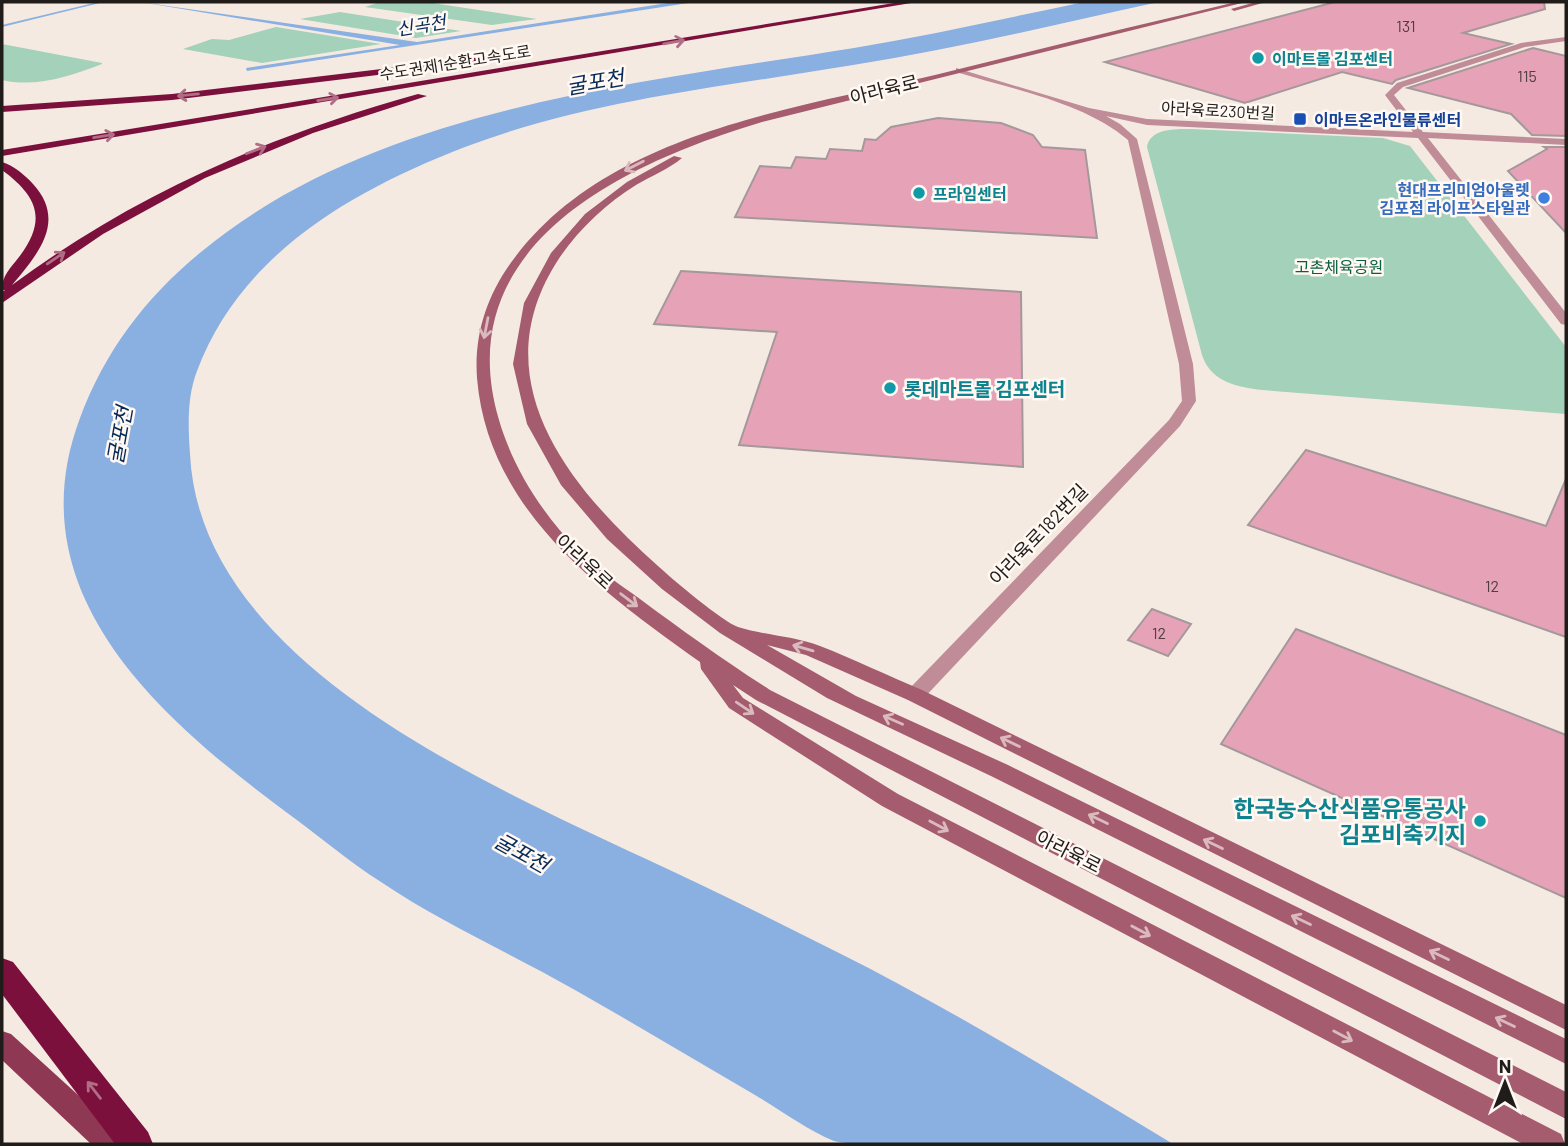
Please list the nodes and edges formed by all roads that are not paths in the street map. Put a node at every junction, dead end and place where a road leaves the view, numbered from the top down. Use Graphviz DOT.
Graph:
graph roads {
  1 [pos="852,2"];
  2 [pos="912,2"];
  3 [pos="1243,2"];
  4 [pos="1263,2"];
  5 [pos="1566,39"];
  6 [pos="634,49"];
  7 [pos="523,55"];
  8 [pos="510,57"];
  9 [pos="497,58"];
  10 [pos="970,71"];
  11 [pos="235,101"];
  12 [pos="2,109"];
  13 [pos="1087,110"];
  14 [pos="1177,124"];
  15 [pos="1416,132"];
  16 [pos="1132,139"];
  17 [pos="1566,139"];
  18 [pos="2,153"];
  19 [pos="2,165"];
  20 [pos="2,288"];
  21 [pos="2,299"];
  22 [pos="1566,321"];
  23 [pos="732,631"];
  24 [pos="702,656"];
  25 [pos="915,695"];
  26 [pos="2,971"];
  27 [pos="1566,1018"];
  28 [pos="2,1043"];
  29 [pos="1566,1052"];
  30 [pos="1566,1106"];
  31 [pos="111,1144"];
  32 [pos="136,1144"];
  33 [pos="1551,1144"];
  1 -- 7 [label="highway, 수도권제1순환고속도로"];
  6 -- 2 [label="highway, 수도권제1순환고속도로, one-way"];
  3 -- 10 [label="street, 아라육로"];
  4 -- 10 [label="street, 아라육로"];
  5 -- 15 [label="street"];
  18 -- 6 [label="highway, 수도권제1순환고속도로, one-way"];
  21 -- 6 [label="highway, one-way"];
  7 -- 8 [label="highway"];
  7 -- 11 [label="highway, 수도권제1순환고속도로"];
  9 -- 12 [label="highway, one-way"];
  10 -- 13 [label="street, 아라육로230번길"];
  10 -- 15 [label="street, 아라육로230번길"];
  10 -- 23 [label="street, 아라육로"];
  10 -- 24 [label="street, 아라육로, one-way"];
  13 -- 14 [label="street, 아라육로230번길"];
  13 -- 16 [label="street"];
  14 -- 15 [label="street, 아라육로230번길"];
  14 -- 16 [label="street"];
  15 -- 17 [label="street, 아라육로230번길"];
  15 -- 22 [label="street"];
  16 -- 25 [label="street, 아라육로182번길"];
  19 -- 20 [label="highway"];
  25 -- 23 [label="street, one-way"];
  29 -- 23 [label="street, 아라육로, one-way"];
  24 -- 30 [label="street, 아라육로"];
  24 -- 33 [label="street, one-way"];
  27 -- 25 [label="street, one-way"];
  32 -- 26 [label="highway, one-way"];
  28 -- 31 [label="main road"];
}
